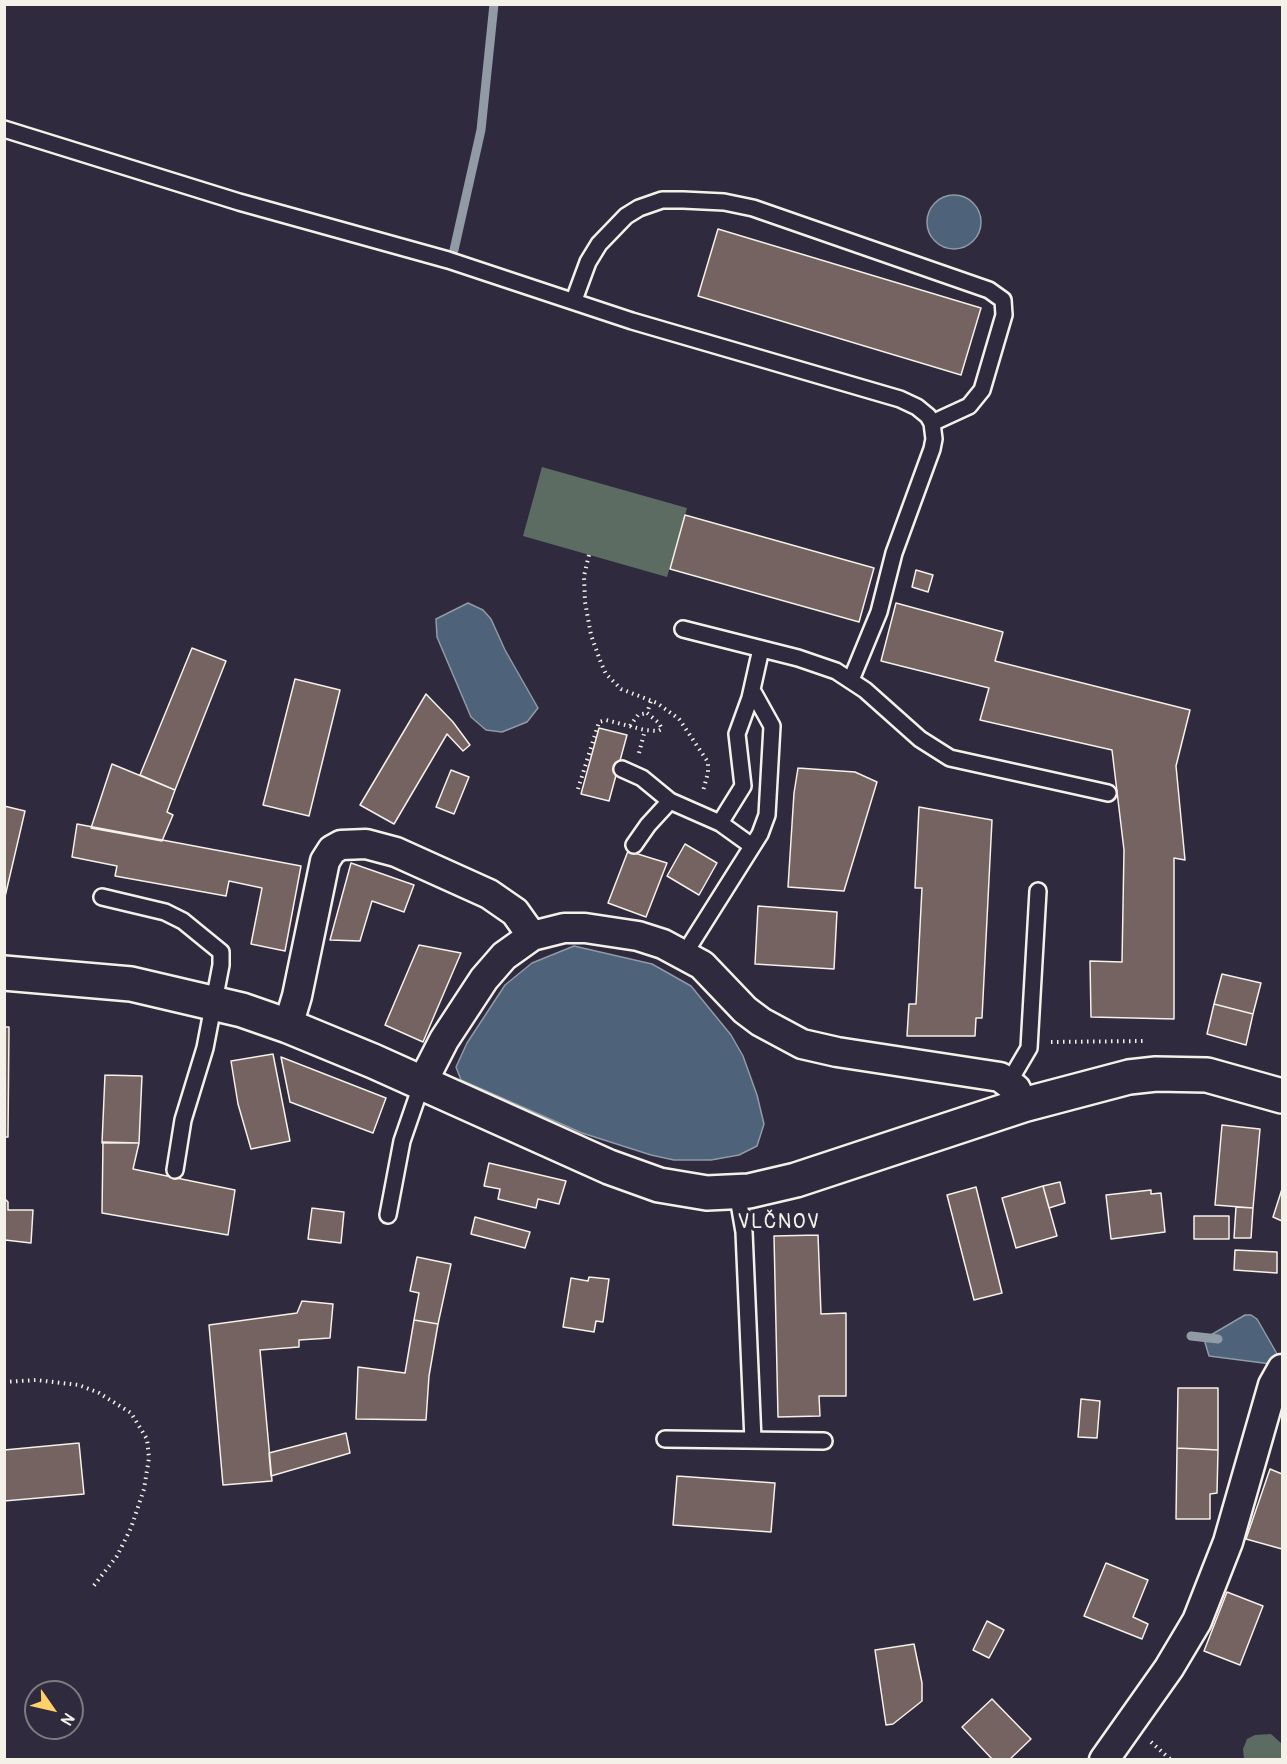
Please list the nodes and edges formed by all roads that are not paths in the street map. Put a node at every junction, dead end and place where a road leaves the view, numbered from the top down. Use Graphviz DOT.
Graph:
graph roads {
  1 [pos="4,129"];
  2 [pos="574,300"];
  3 [pos="932,423"];
  4 [pos="683,629"];
  5 [pos="761,649"];
  6 [pos="851,680"];
  7 [pos="752,690"];
  8 [pos="622,769"];
  9 [pos="743,773"];
  10 [pos="770,776"];
  11 [pos="1108,793"];
  12 [pos="670,801"];
  13 [pos="720,823"];
  14 [pos="634,845"];
  15 [pos="752,846"];
  16 [pos="1038,891"];
  17 [pos="102,897"];
  18 [pos="532,936"];
  19 [pos="685,953"];
  20 [pos="4,973"];
  21 [pos="214,1002"];
  22 [pos="288,1026"];
  23 [pos="422,1083"];
  24 [pos="1016,1094"];
  25 [pos="1282,1096"];
  26 [pos="175,1170"];
  27 [pos="737,1192"];
  28 [pos="388,1215"];
  29 [pos="1282,1371"];
  30 [pos="665,1439"];
  31 [pos="753,1440"];
  32 [pos="824,1441"];
  33 [pos="1104,1760"];
  1 -- 2 [label="lane"];
  2 -- 3 [label="lane"];
  2 -- 3 [label="lane"];
  3 -- 6 [label="lane"];
  4 -- 5 [label="lane"];
  5 -- 6 [label="lane"];
  5 -- 7 [label="lane"];
  6 -- 11 [label="lane"];
  7 -- 9 [label="lane"];
  7 -- 10 [label="lane"];
  8 -- 12 [label="lane"];
  9 -- 10 [label="lane"];
  9 -- 13 [label="lane"];
  10 -- 15 [label="lane"];
  12 -- 13 [label="lane"];
  12 -- 14 [label="lane"];
  13 -- 15 [label="lane"];
  15 -- 19 [label="lane"];
  16 -- 24 [label="lane"];
  17 -- 21 [label="lane"];
  18 -- 19 [label="street"];
  18 -- 22 [label="street"];
  18 -- 23 [label="street"];
  19 -- 24 [label="street"];
  20 -- 21 [label="street"];
  21 -- 22 [label="street"];
  21 -- 26 [label="lane"];
  22 -- 23 [label="street"];
  23 -- 27 [label="street"];
  23 -- 28 [label="lane"];
  24 -- 25 [label="street"];
  24 -- 27 [label="street"];
  27 -- 31 [label="lane"];
  29 -- 33 [label="street"];
  30 -- 31 [label="lane"];
  31 -- 32 [label="lane"];
}
